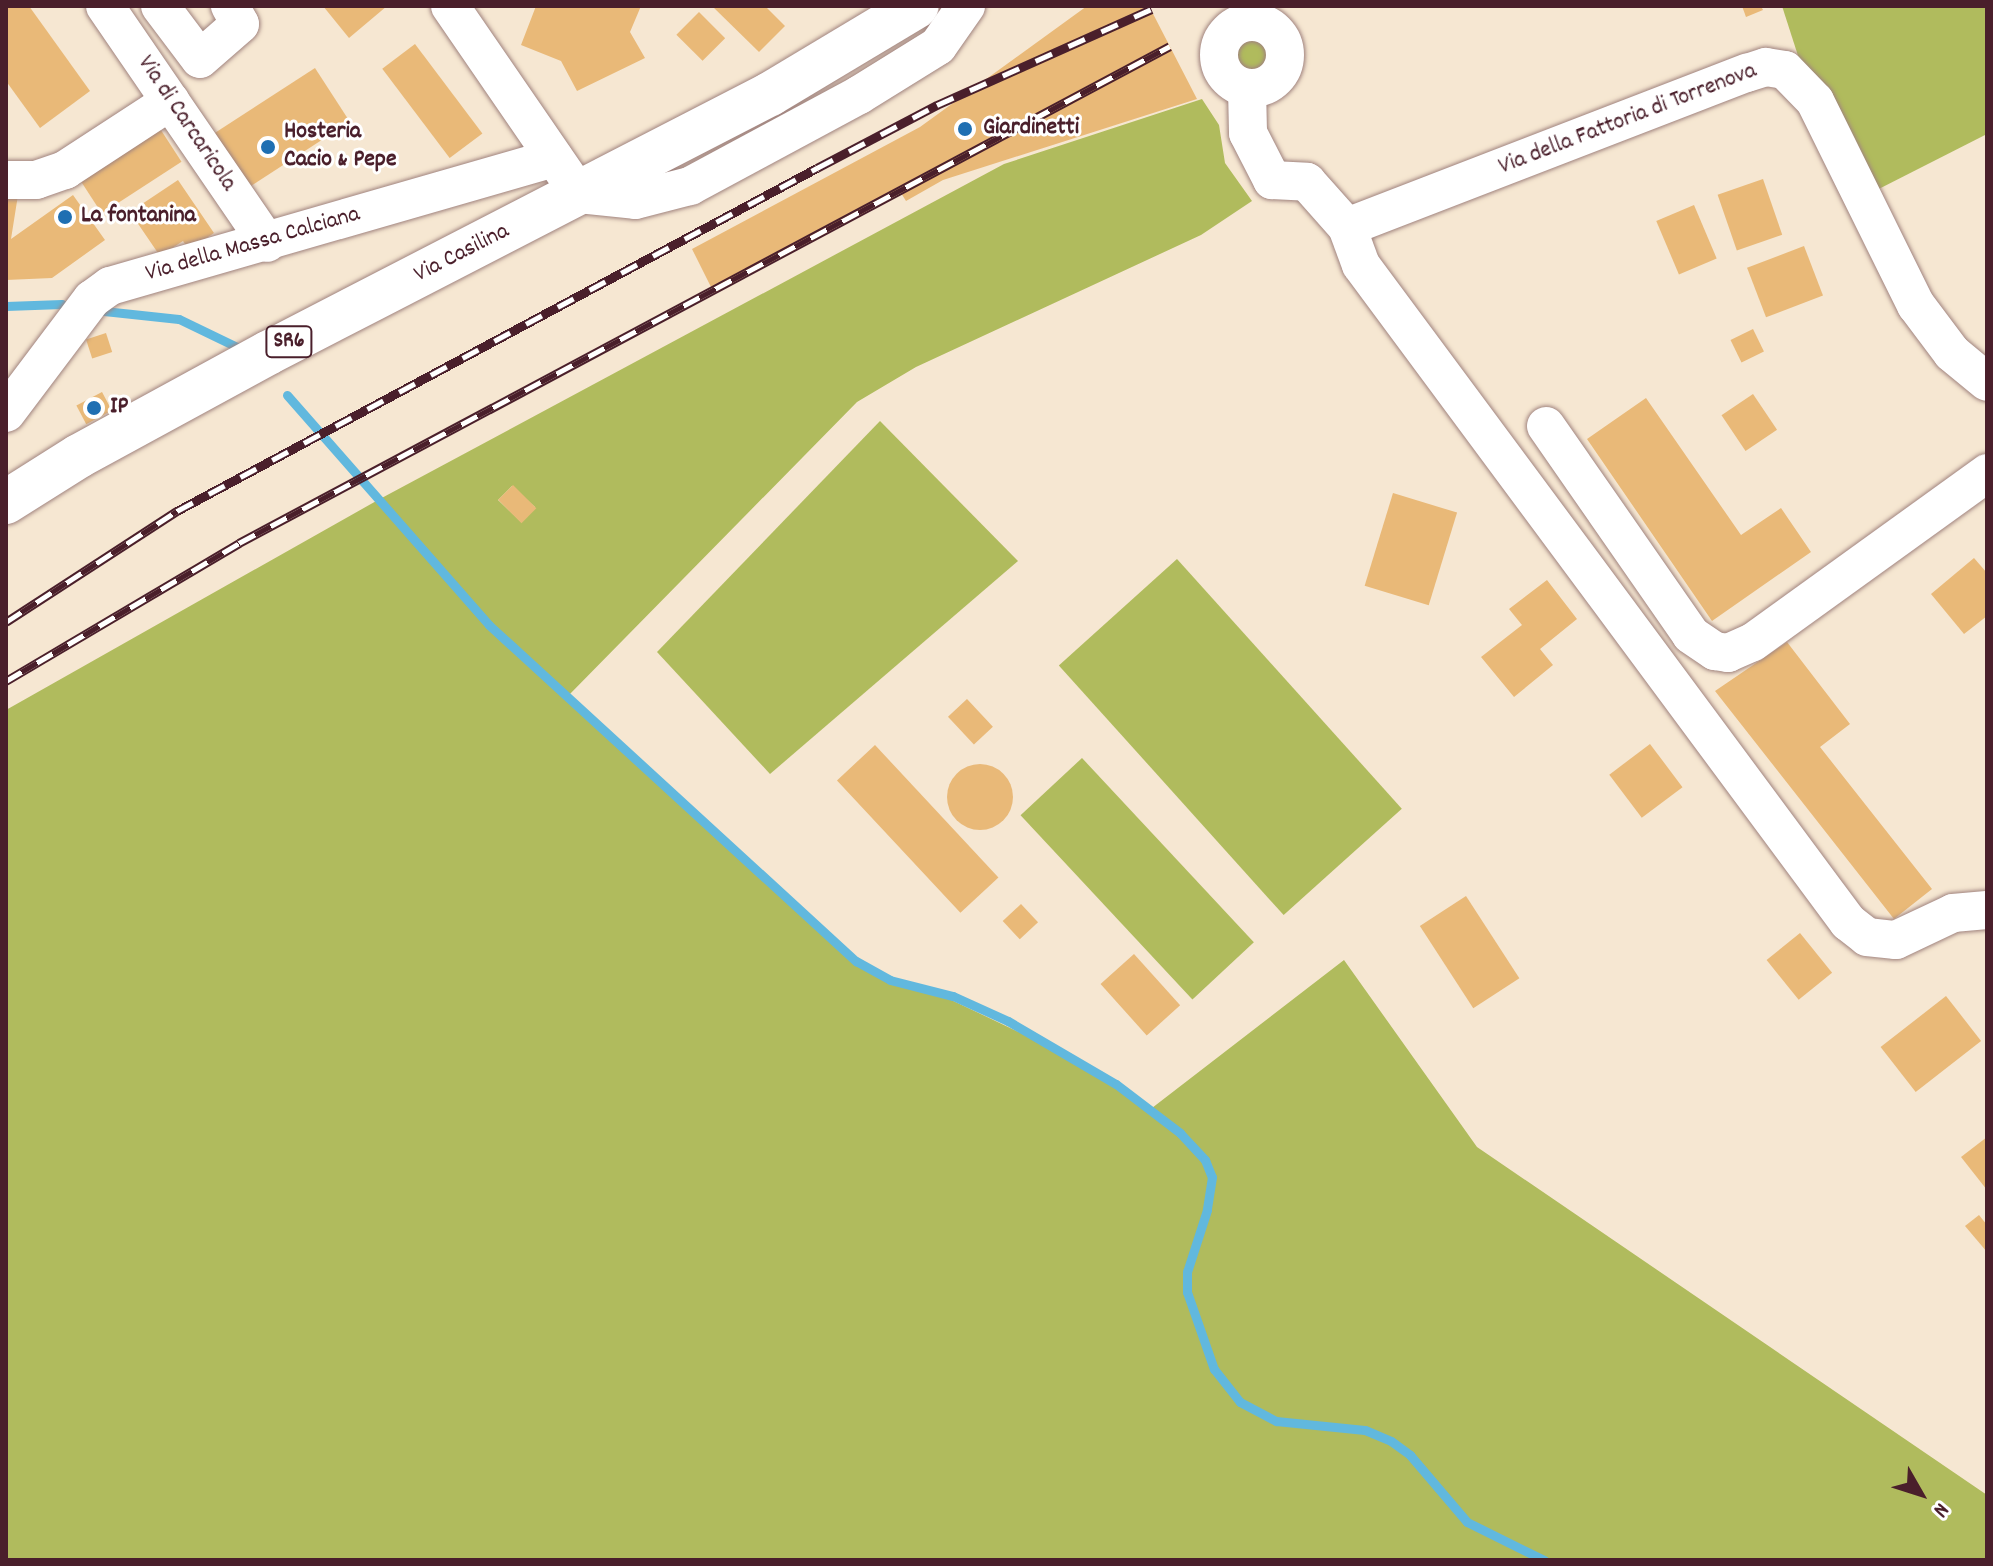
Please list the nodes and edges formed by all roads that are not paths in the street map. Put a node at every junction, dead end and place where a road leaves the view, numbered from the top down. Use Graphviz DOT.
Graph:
graph roads {
  1 [pos="105,6"];
  2 [pos="160,6"];
  3 [pos="230,6"];
  4 [pos="450,6"];
  5 [pos="917,6"];
  6 [pos="966,6"];
  7 [pos="1222,20"];
  8 [pos="1247,88"];
  9 [pos="171,101"];
  10 [pos="554,158"];
  11 [pos="6,180"];
  12 [pos="579,194"];
  13 [pos="1347,227"];
  14 [pos="267,243"];
  15 [pos="1987,382"];
  16 [pos="6,413"];
  17 [pos="1546,426"];
  18 [pos="1987,473"];
  19 [pos="6,502"];
  20 [pos="1987,910"];
  1 -- 9 [label="street, Via di Carcaricola"];
  2 -- 3 [label="street"];
  4 -- 10 [label="street"];
  5 -- 12 [label="main road, Via Casilina / SR6"];
  6 -- 12 [label="street"];
  7 -- 8 [label="street"];
  7 -- 8 [label="street"];
  8 -- 13 [label="street"];
  9 -- 11 [label="street"];
  9 -- 14 [label="street, Via di Carcaricola"];
  10 -- 12 [label="street"];
  10 -- 14 [label="street, Via della Massa Calciana"];
  12 -- 19 [label="main road, Via Casilina / SR6"];
  13 -- 15 [label="street, Via della Fattoria di Torrenova"];
  13 -- 20 [label="street"];
  14 -- 16 [label="street, Via della Massa Calciana"];
  17 -- 18 [label="street"];
}
